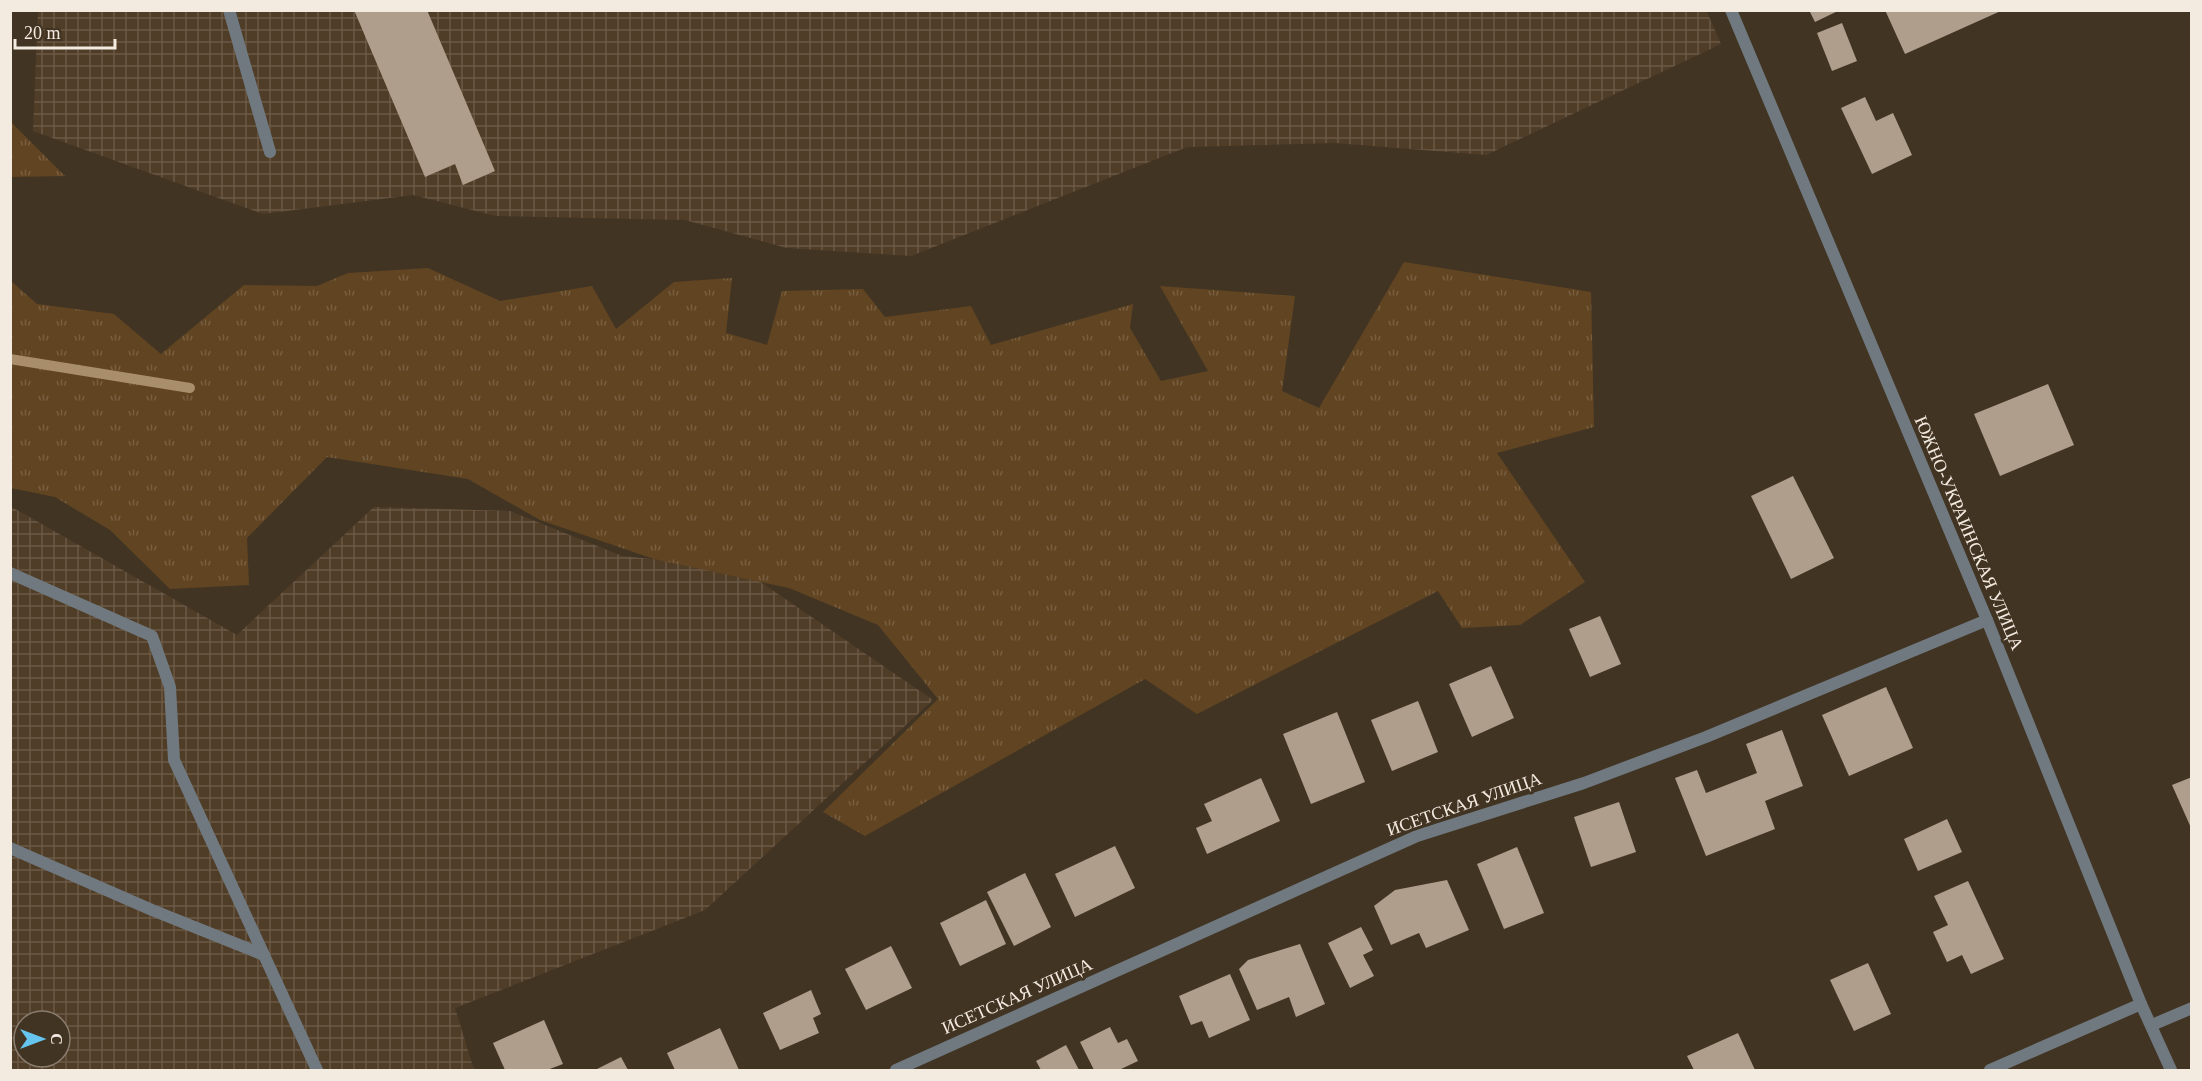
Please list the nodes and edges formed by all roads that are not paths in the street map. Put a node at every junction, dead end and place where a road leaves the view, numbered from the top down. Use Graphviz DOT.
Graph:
graph roads {
  1 [pos="229,10"];
  2 [pos="1731,10"];
  3 [pos="270,152"];
  4 [pos="10,573"];
  5 [pos="1987,620"];
  6 [pos="10,848"];
  7 [pos="264,955"];
  8 [pos="2141,1004"];
  9 [pos="2192,1008"];
  10 [pos="2152,1024"];
  11 [pos="317,1071"];
  12 [pos="896,1071"];
  13 [pos="1990,1071"];
  14 [pos="2171,1071"];
  1 -- 3 [label="street"];
  2 -- 5 [label="street, ЮЖНО-УКРАИНСКАЯ УЛИЦА"];
  4 -- 7 [label="street"];
  5 -- 8 [label="street, ЮЖНО-УКРАИНСКАЯ УЛИЦА"];
  5 -- 12 [label="street, ИСЕТСКАЯ УЛИЦА"];
  6 -- 7 [label="street"];
  7 -- 11 [label="street"];
  8 -- 10 [label="street, ЮЖНО-УКРАИНСКАЯ УЛИЦА"];
  8 -- 13 [label="street"];
  9 -- 10 [label="street"];
  10 -- 14 [label="street, ЮЖНО-УКРАИНСКАЯ УЛИЦА"];
}
